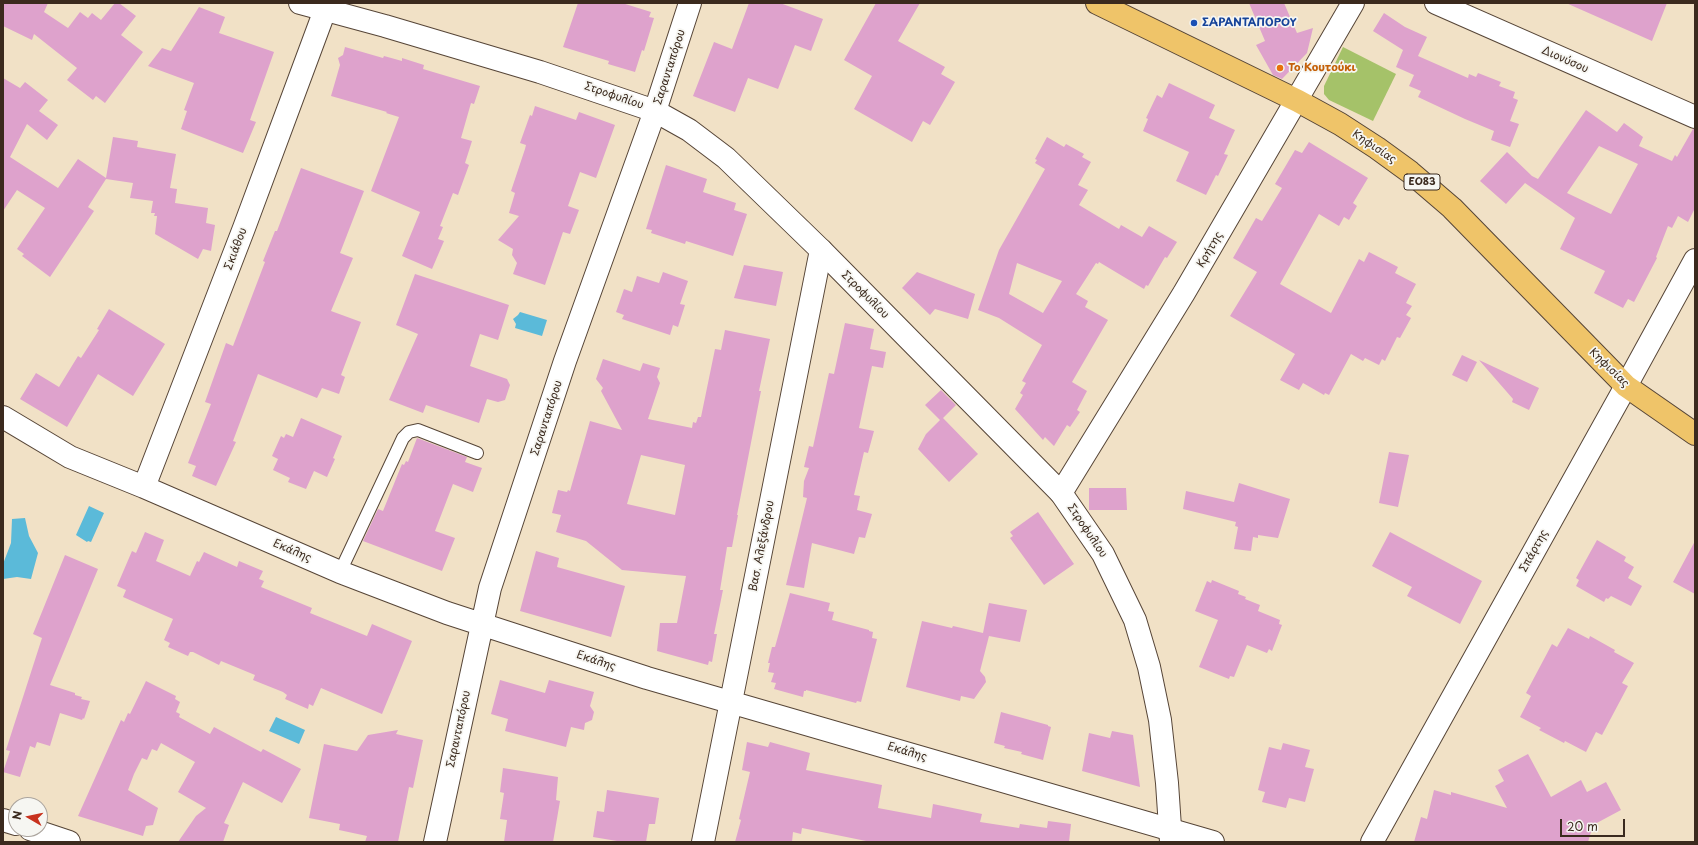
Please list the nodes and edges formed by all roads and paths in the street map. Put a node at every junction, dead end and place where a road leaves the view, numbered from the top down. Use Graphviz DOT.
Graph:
graph roads {
  1 [pos="300,3"];
  2 [pos="690,3"];
  3 [pos="1097,3"];
  4 [pos="1354,3"];
  5 [pos="1436,3"];
  6 [pos="325,10"];
  7 [pos="1298,101"];
  8 [pos="655,111"];
  9 [pos="1695,117"];
  10 [pos="821,250"];
  11 [pos="1695,260"];
  12 [pos="1626,386"];
  13 [pos="3,417"];
  14 [pos="1695,434"];
  15 [pos="477,453"];
  16 [pos="144,487"];
  17 [pos="1061,493"];
  18 [pos="340,572"];
  19 [pos="481,624"];
  20 [pos="731,701"];
  21 [pos="48,835"];
  22 [pos="1170,836"];
  23 [pos="69,842"];
  24 [pos="435,842"];
  25 [pos="703,842"];
  26 [pos="1213,842"];
  27 [pos="1372,842"];
  1 -- 6 [label="street, Στροφυλίου"];
  2 -- 8 [label="street, Σαρανταπόρου"];
  3 -- 7 [label="main road, Κηφισίας / ΕΟ83"];
  4 -- 7 [label="street, Κρήτης"];
  5 -- 9 [label="street, Διονύσου"];
  6 -- 8 [label="street, Στροφυλίου"];
  6 -- 16 [label="street, Σκιάθου"];
  7 -- 12 [label="main road, Κηφισίας / ΕΟ83"];
  7 -- 17 [label="street, Κρήτης"];
  8 -- 10 [label="street, Στροφυλίου"];
  8 -- 19 [label="street, Σαρανταπόρου"];
  10 -- 17 [label="street, Στροφυλίου"];
  10 -- 20 [label="street, Βασ. Αλεξάνδρου"];
  11 -- 12 [label="street, Σπάρτης"];
  12 -- 14 [label="main road, Κηφισίας / ΕΟ83"];
  12 -- 27 [label="street, Σπάρτης"];
  13 -- 16 [label="street, Εκάλης"];
  15 -- 18 [label="lane"];
  16 -- 18 [label="street, Εκάλης"];
  17 -- 22 [label="street, Στροφυλίου"];
  18 -- 19 [label="street, Εκάλης"];
  19 -- 20 [label="street, Εκάλης"];
  19 -- 24 [label="street, Σαρανταπόρου"];
  20 -- 22 [label="street, Εκάλης"];
  20 -- 25 [label="street, Βασ. Αλεξάνδρου"];
  21 -- 23 [label="street"];
  22 -- 26 [label="street, Εκάλης"];
}
